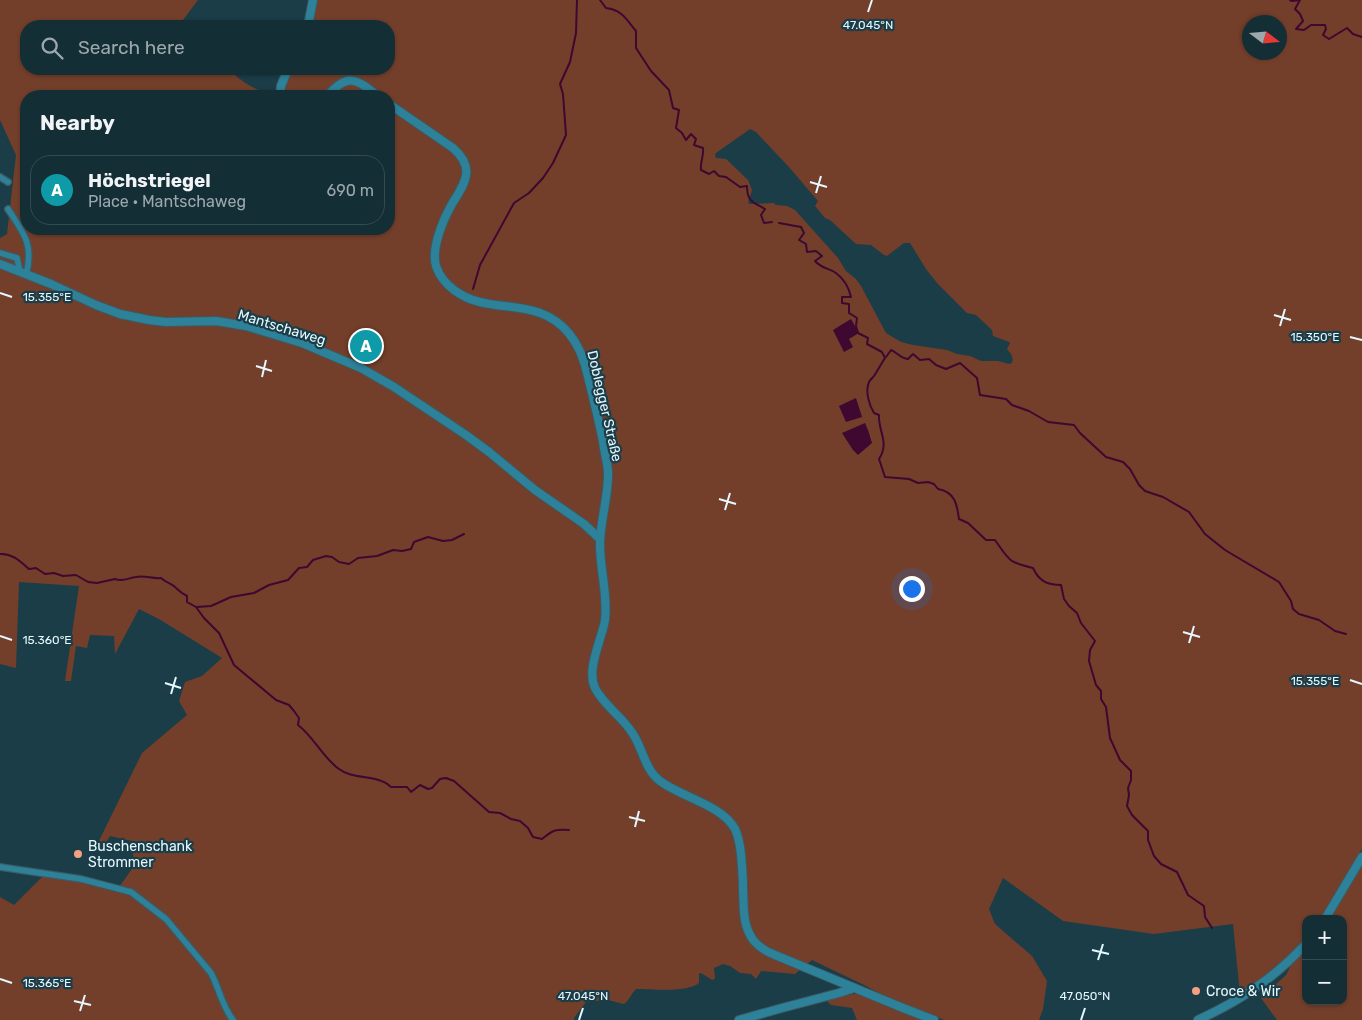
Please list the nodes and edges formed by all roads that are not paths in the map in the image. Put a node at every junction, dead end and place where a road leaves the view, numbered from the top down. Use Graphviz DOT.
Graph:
graph roads {
  1 [pos="314,0"];
  2 [pos="309,20"];
  3 [pos="286,75"];
  4 [pos="281,90"];
  5 [pos="333,90"];
  6 [pos="370,90"];
  7 [pos="395,108"];
  8 [pos="0,177"];
  9 [pos="8,182"];
  10 [pos="8,209"];
  11 [pos="20,228"];
  12 [pos="24,235"];
  13 [pos="0,252"];
  14 [pos="0,264"];
  15 [pos="23,273"];
  16 [pos="600,539"];
  17 [pos="1362,857"];
  18 [pos="0,867"];
  19 [pos="1328,915"];
  20 [pos="1302,948"];
  21 [pos="854,988"];
  22 [pos="233,1020"];
  23 [pos="739,1020"];
  24 [pos="934,1020"];
  25 [pos="1198,1020"];
  1 -- 2 [label="street"];
  3 -- 4 [label="street"];
  5 -- 6 [label="street"];
  7 -- 16 [label="street, Doblegger Straße"];
  8 -- 9 [label="street"];
  10 -- 11 [label="street"];
  12 -- 15 [label="street"];
  13 -- 15 [label="street"];
  14 -- 15 [label="street, Mantschaweg"];
  15 -- 16 [label="street, Mantschaweg"];
  16 -- 21 [label="street, Doblegger Straße"];
  17 -- 19 [label="street"];
  18 -- 22 [label="street"];
  20 -- 25 [label="street"];
  21 -- 23 [label="street"];
  21 -- 24 [label="street, Doblegger Straße"];
}
